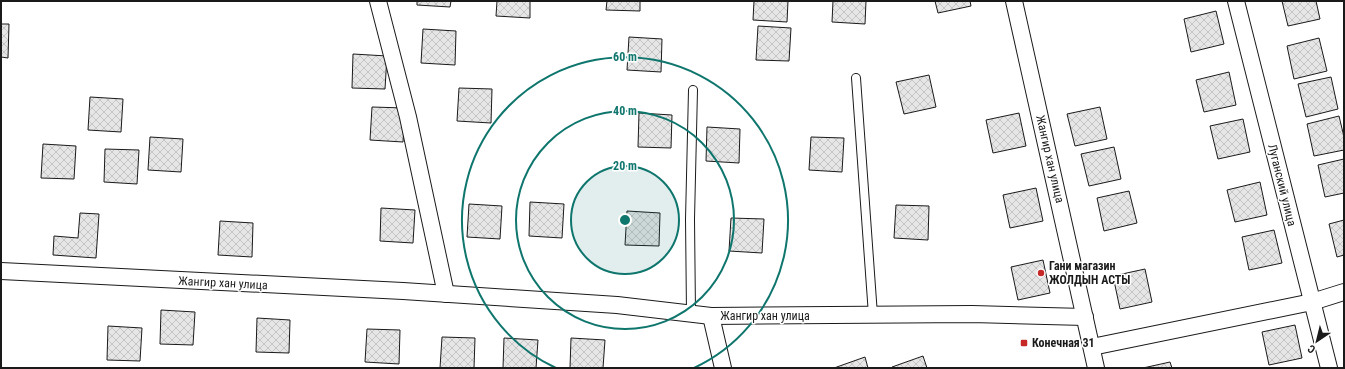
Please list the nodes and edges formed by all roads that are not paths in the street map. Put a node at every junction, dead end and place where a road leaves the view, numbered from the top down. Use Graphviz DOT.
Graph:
graph roads {
  1 [pos="378,1"];
  2 [pos="1014,1"];
  3 [pos="1236,1"];
  4 [pos="856,78"];
  5 [pos="693,90"];
  6 [pos="1,271"];
  7 [pos="1344,292"];
  8 [pos="446,294"];
  9 [pos="1312,302"];
  10 [pos="691,313"];
  11 [pos="873,315"];
  12 [pos="712,316"];
  13 [pos="1085,317"];
  14 [pos="1092,347"];
  15 [pos="723,368"];
  16 [pos="1096,368"];
  17 [pos="1328,368"];
  1 -- 8 [label="street"];
  2 -- 13 [label="street, Жангир хан улица"];
  3 -- 9 [label="street, Луганский улица"];
  4 -- 11 [label="lane"];
  5 -- 10 [label="lane"];
  6 -- 8 [label="street, Жангир хан улица"];
  7 -- 9 [label="street"];
  8 -- 10 [label="street, Жангир хан улица"];
  9 -- 14 [label="street"];
  9 -- 17 [label="street, Луганский улица"];
  10 -- 12 [label="street, Жангир хан улица"];
  11 -- 12 [label="street, Жангир хан улица"];
  11 -- 13 [label="street, Жангир хан улица"];
  12 -- 15 [label="street"];
  13 -- 14 [label="street, Жангир хан улица"];
  14 -- 16 [label="street, Жангир хан улица"];
}
